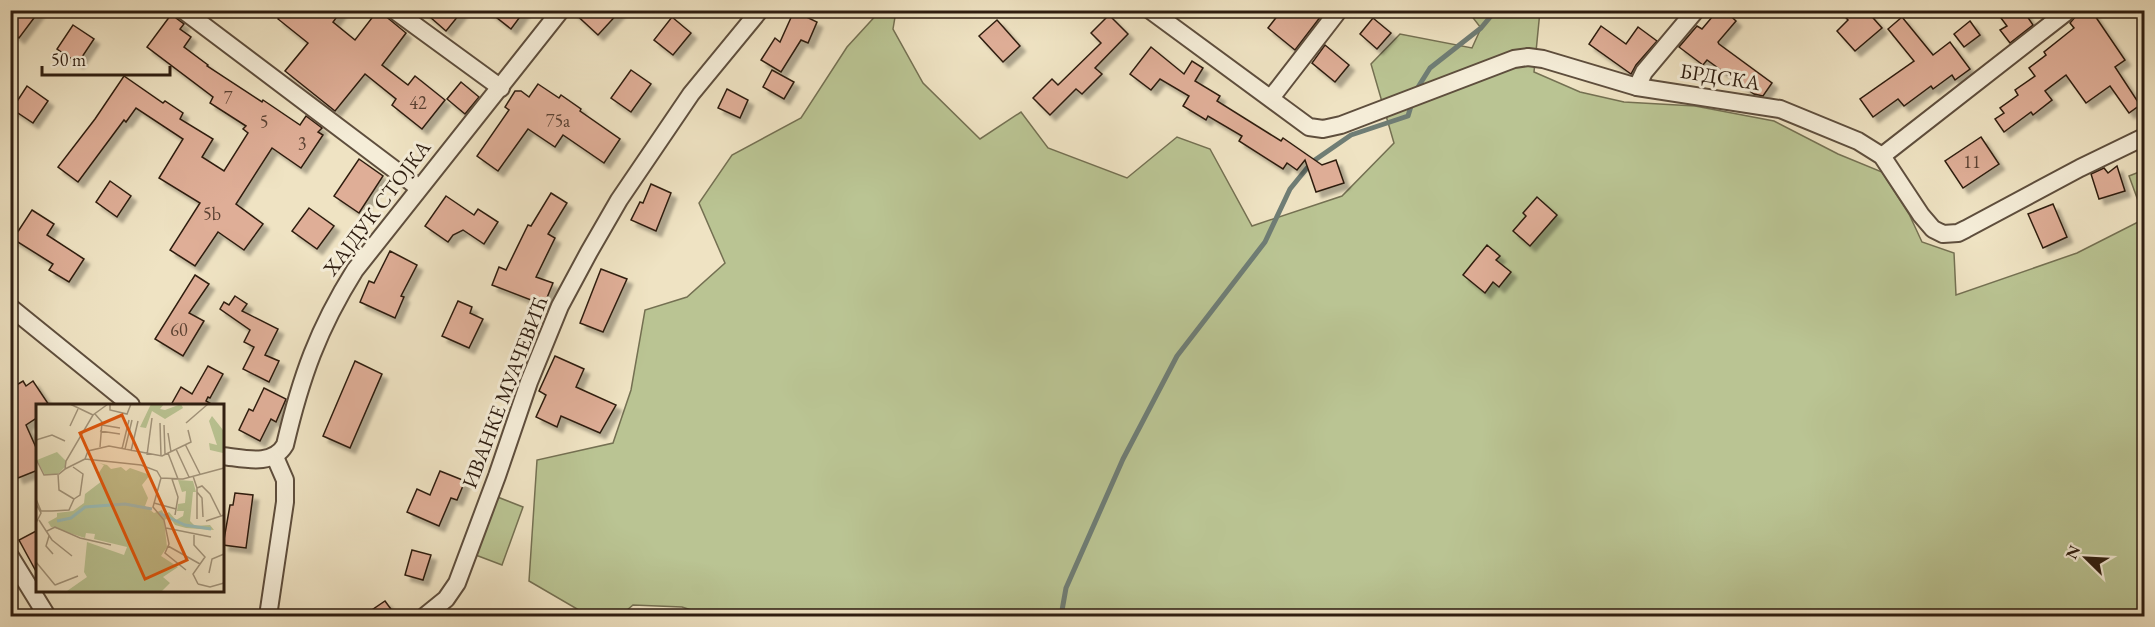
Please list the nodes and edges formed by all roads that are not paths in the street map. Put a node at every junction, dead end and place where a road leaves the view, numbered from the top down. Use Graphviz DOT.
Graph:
graph roads {
  1 [pos="183,10"];
  2 [pos="394,10"];
  3 [pos="561,10"];
  4 [pos="760,10"];
  5 [pos="1150,10"];
  6 [pos="1339,10"];
  7 [pos="1696,10"];
  8 [pos="2069,10"];
  9 [pos="1637,87"];
  10 [pos="501,88"];
  11 [pos="1272,98"];
  12 [pos="2145,137"];
  13 [pos="1882,156"];
  14 [pos="419,188"];
  15 [pos="10,307"];
  16 [pos="130,404"];
  17 [pos="224,456"];
  18 [pos="275,457"];
  19 [pos="10,556"];
  20 [pos="47,616"];
  21 [pos="267,616"];
  22 [pos="425,616"];
  1 -- 14 [label="street"];
  2 -- 10 [label="street"];
  3 -- 10 [label="street, ХАЈДУК СТОЈКА"];
  4 -- 22 [label="street, ИВАНКЕ МУАЧЕВИЋ"];
  5 -- 11 [label="street"];
  6 -- 11 [label="street"];
  7 -- 9 [label="street, БРДСКА"];
  8 -- 13 [label="street"];
  9 -- 11 [label="street"];
  9 -- 13 [label="street, БРДСКА"];
  10 -- 14 [label="street, ХАЈДУК СТОЈКА"];
  12 -- 13 [label="street, БРДСКА"];
  14 -- 18 [label="street, ХАЈДУК СТОЈКА"];
  15 -- 16 [label="street"];
  17 -- 18 [label="street"];
  18 -- 21 [label="street"];
  19 -- 20 [label="street"];
}
